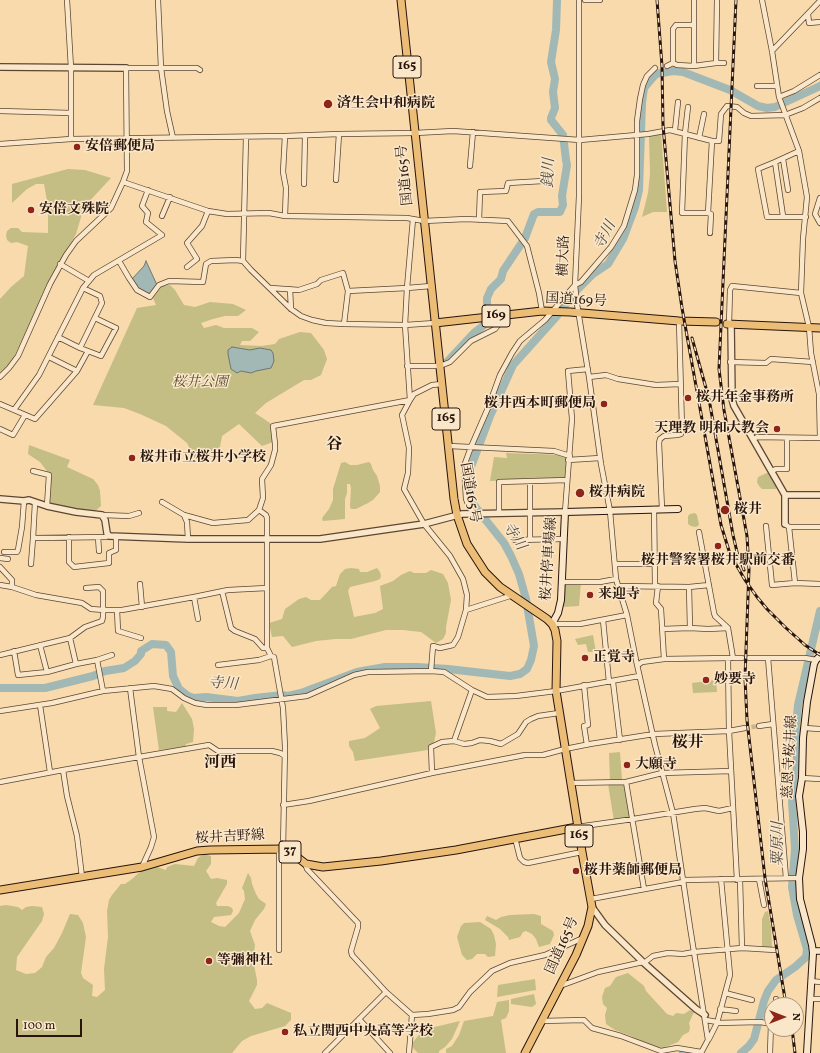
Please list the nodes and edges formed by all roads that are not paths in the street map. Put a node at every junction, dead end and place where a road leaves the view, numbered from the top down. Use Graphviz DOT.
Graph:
graph roads {
  1 [pos="67,0"];
  2 [pos="158,0"];
  3 [pos="401,0"];
  4 [pos="579,0"];
  5 [pos="585,0"];
  6 [pos="600,0"];
  7 [pos="694,0"];
  8 [pos="717,0"];
  9 [pos="762,0"];
  10 [pos="820,1"];
  11 [pos="808,14"];
  12 [pos="820,22"];
  13 [pos="694,25"];
  14 [pos="772,51"];
  15 [pos="716,62"];
  16 [pos="673,63"];
  17 [pos="724,63"];
  18 [pos="667,66"];
  19 [pos="694,66"];
  20 [pos="0,67"];
  21 [pos="71,68"];
  22 [pos="126,68"];
  23 [pos="161,68"];
  24 [pos="655,68"];
  25 [pos="200,70"];
  26 [pos="820,75"];
  27 [pos="757,86"];
  28 [pos="777,86"];
  29 [pos="779,98"];
  30 [pos="820,98"];
  31 [pos="678,102"];
  32 [pos="688,106"];
  33 [pos="0,111"];
  34 [pos="71,113"];
  35 [pos="704,114"];
  36 [pos="785,114"];
  37 [pos="675,130"];
  38 [pos="472,132"];
  39 [pos="415,133"];
  40 [pos="685,133"];
  41 [pos="339,134"];
  42 [pos="638,134"];
  43 [pos="285,136"];
  44 [pos="305,136"];
  45 [pos="246,137"];
  46 [pos="126,138"];
  47 [pos="173,138"];
  48 [pos="699,138"];
  49 [pos="71,139"];
  50 [pos="580,140"];
  51 [pos="712,141"];
  52 [pos="0,144"];
  53 [pos="800,151"];
  54 [pos="783,159"];
  55 [pos="775,162"];
  56 [pos="470,166"];
  57 [pos="336,180"];
  58 [pos="543,180"];
  59 [pos="123,182"];
  60 [pos="304,184"];
  61 [pos="148,190"];
  62 [pos="788,190"];
  63 [pos="170,197"];
  64 [pos="820,198"];
  65 [pos="208,211"];
  66 [pos="243,213"];
  67 [pos="708,213"];
  68 [pos="817,214"];
  69 [pos="806,215"];
  70 [pos="162,216"];
  71 [pos="285,216"];
  72 [pos="783,216"];
  73 [pos="413,219"];
  74 [pos="479,220"];
  75 [pos="424,221"];
  76 [pos="820,223"];
  77 [pos="710,233"];
  78 [pos="119,261"];
  79 [pos="243,261"];
  80 [pos="60,264"];
  81 [pos="187,267"];
  82 [pos="89,281"];
  83 [pos="431,286"];
  84 [pos="575,286"];
  85 [pos="83,288"];
  86 [pos="271,288"];
  87 [pos="407,288"];
  88 [pos="290,289"];
  89 [pos="348,290"];
  90 [pos="801,293"];
  91 [pos="292,309"];
  92 [pos="542,311"];
  93 [pos="555,311"];
  94 [pos="579,313"];
  95 [pos="507,315"];
  96 [pos="95,318"];
  97 [pos="679,320"];
  98 [pos="716,322"];
  99 [pos="435,323"];
  100 [pos="344,324"];
  101 [pos="729,324"];
  102 [pos="405,325"];
  103 [pos="809,327"];
  104 [pos="820,328"];
  105 [pos="58,337"];
  106 [pos="80,348"];
  107 [pos="88,351"];
  108 [pos="49,357"];
  109 [pos="730,362"];
  110 [pos="813,362"];
  111 [pos="820,364"];
  112 [pos="407,366"];
  113 [pos="440,366"];
  114 [pos="588,369"];
  115 [pos="77,371"];
  116 [pos="0,377"];
  117 [pos="589,377"];
  118 [pos="442,384"];
  119 [pos="680,384"];
  120 [pos="410,400"];
  121 [pos="0,404"];
  122 [pos="820,408"];
  123 [pos="14,410"];
  124 [pos="25,415"];
  125 [pos="0,429"];
  126 [pos="787,438"];
  127 [pos="820,438"];
  128 [pos="754,439"];
  129 [pos="449,446"];
  130 [pos="472,447"];
  131 [pos="569,458"];
  132 [pos="600,458"];
  133 [pos="34,471"];
  134 [pos="772,471"];
  135 [pos="567,480"];
  136 [pos="530,481"];
  137 [pos="785,495"];
  138 [pos="820,495"];
  139 [pos="0,499"];
  140 [pos="24,501"];
  141 [pos="162,502"];
  142 [pos="35,503"];
  143 [pos="47,506"];
  144 [pos="654,509"];
  145 [pos="662,509"];
  146 [pos="678,509"];
  147 [pos="259,510"];
  148 [pos="610,511"];
  149 [pos="565,512"];
  150 [pos="139,513"];
  151 [pos="499,513"];
  152 [pos="530,513"];
  153 [pos="475,514"];
  154 [pos="102,515"];
  155 [pos="184,515"];
  156 [pos="457,515"];
  157 [pos="424,524"];
  158 [pos="766,526"];
  159 [pos="787,526"];
  160 [pos="820,527"];
  161 [pos="699,532"];
  162 [pos="108,535"];
  163 [pos="116,536"];
  164 [pos="69,537"];
  165 [pos="98,537"];
  166 [pos="32,538"];
  167 [pos="188,538"];
  168 [pos="267,539"];
  169 [pos="563,539"];
  170 [pos="515,540"];
  171 [pos="530,540"];
  172 [pos="99,551"];
  173 [pos="4,552"];
  174 [pos="0,558"];
  175 [pos="8,559"];
  176 [pos="31,564"];
  177 [pos="615,564"];
  178 [pos="655,564"];
  179 [pos="0,567"];
  180 [pos="616,579"];
  181 [pos="562,582"];
  182 [pos="795,583"];
  183 [pos="820,583"];
  184 [pos="140,584"];
  185 [pos="0,585"];
  186 [pos="709,585"];
  187 [pos="618,586"];
  188 [pos="656,586"];
  189 [pos="689,586"];
  190 [pos="12,587"];
  191 [pos="86,588"];
  192 [pos="267,588"];
  193 [pos="222,591"];
  194 [pos="513,595"];
  195 [pos="194,598"];
  196 [pos="142,606"];
  197 [pos="104,610"];
  198 [pos="117,610"];
  199 [pos="466,610"];
  200 [pos="627,615"];
  201 [pos="198,619"];
  202 [pos="603,620"];
  203 [pos="552,624"];
  204 [pos="690,628"];
  205 [pos="728,628"];
  206 [pos="662,629"];
  207 [pos="70,638"];
  208 [pos="141,638"];
  209 [pos="40,645"];
  210 [pos="267,648"];
  211 [pos="14,652"];
  212 [pos="0,655"];
  213 [pos="112,655"];
  214 [pos="271,656"];
  215 [pos="730,658"];
  216 [pos="742,658"];
  217 [pos="749,658"];
  218 [pos="768,658"];
  219 [pos="816,658"];
  220 [pos="664,659"];
  221 [pos="97,660"];
  222 [pos="76,664"];
  223 [pos="218,665"];
  224 [pos="638,665"];
  225 [pos="431,669"];
  226 [pos="47,672"];
  227 [pos="639,676"];
  228 [pos="611,682"];
  229 [pos="584,686"];
  230 [pos="130,688"];
  231 [pos="472,690"];
  232 [pos="103,691"];
  233 [pos="556,691"];
  234 [pos="282,698"];
  235 [pos="40,705"];
  236 [pos="0,711"];
  237 [pos="559,713"];
  238 [pos="773,724"];
  239 [pos="759,726"];
  240 [pos="744,728"];
  241 [pos="804,728"];
  242 [pos="820,729"];
  243 [pos="729,731"];
  244 [pos="654,734"];
  245 [pos="620,740"];
  246 [pos="454,741"];
  247 [pos="587,745"];
  248 [pos="565,749"];
  249 [pos="285,756"];
  250 [pos="138,757"];
  251 [pos="63,770"];
  252 [pos="731,771"];
  253 [pos="50,772"];
  254 [pos="432,772"];
  255 [pos="662,774"];
  256 [pos="802,778"];
  257 [pos="820,779"];
  258 [pos="0,782"];
  259 [pos="626,782"];
  260 [pos="570,783"];
  261 [pos="283,805"];
  262 [pos="733,808"];
  263 [pos="673,813"];
  264 [pos="633,820"];
  265 [pos="578,827"];
  266 [pos="515,838"];
  267 [pos="281,849"];
  268 [pos="582,852"];
  269 [pos="306,864"];
  270 [pos="142,867"];
  271 [pos="82,877"];
  272 [pos="759,878"];
  273 [pos="788,878"];
  274 [pos="798,878"];
  275 [pos="721,879"];
  276 [pos="739,880"];
  277 [pos="683,881"];
  278 [pos="644,889"];
  279 [pos="0,890"];
  280 [pos="592,903"];
  281 [pos="764,905"];
  282 [pos="583,938"];
  283 [pos="742,948"];
  284 [pos="278,950"];
  285 [pos="728,950"];
  286 [pos="775,950"];
  287 [pos="813,951"];
  288 [pos="820,951"];
  289 [pos="694,952"];
  290 [pos="643,962"];
  291 [pos="811,981"];
  292 [pos="820,982"];
  293 [pos="560,986"];
  294 [pos="386,992"];
  295 [pos="725,993"];
  296 [pos="810,999"];
  297 [pos="820,999"];
  298 [pos="752,1000"];
  299 [pos="720,1009"];
  300 [pos="736,1011"];
  301 [pos="412,1015"];
  302 [pos="705,1018"];
  303 [pos="359,1019"];
  304 [pos="541,1021"];
  305 [pos="717,1022"];
  306 [pos="764,1023"];
  307 [pos="771,1037"];
  308 [pos="708,1040"];
  309 [pos="660,1052"];
  310 [pos="324,1053"];
  311 [pos="390,1053"];
  312 [pos="409,1053"];
  313 [pos="525,1053"];
  314 [pos="701,1053"];
  315 [pos="770,1053"];
  316 [pos="807,1053"];
  1 -- 21 [label="street"];
  2 -- 23 [label="street"];
  3 -- 39 [label="main road, 国道165号 / 165"];
  4 -- 50 [label="street, 横大路"];
  5 -- 6 [label="street"];
  7 -- 13 [label="street"];
  8 -- 15 [label="street"];
  9 -- 14 [label="street"];
  10 -- 11 [label="street"];
  11 -- 12 [label="street"];
  11 -- 14 [label="street"];
  13 -- 16 [label="street"];
  13 -- 19 [label="street"];
  14 -- 28 [label="street"];
  15 -- 17 [label="street"];
  15 -- 19 [label="street"];
  16 -- 18 [label="street"];
  16 -- 19 [label="street"];
  20 -- 21 [label="street"];
  21 -- 22 [label="street"];
  21 -- 34 [label="street"];
  22 -- 23 [label="street"];
  22 -- 46 [label="street"];
  23 -- 25 [label="street"];
  23 -- 47 [label="street"];
  24 -- 42 [label="street"];
  26 -- 29 [label="street"];
  27 -- 28 [label="street"];
  28 -- 29 [label="street"];
  29 -- 36 [label="street"];
  30 -- 36 [label="street"];
  31 -- 37 [label="street"];
  32 -- 40 [label="street"];
  33 -- 34 [label="street"];
  34 -- 49 [label="street"];
  35 -- 48 [label="street"];
  36 -- 51 [label="street"];
  36 -- 53 [label="street"];
  37 -- 40 [label="street"];
  37 -- 42 [label="street"];
  38 -- 39 [label="street"];
  38 -- 50 [label="street"];
  38 -- 56 [label="street"];
  39 -- 41 [label="street"];
  39 -- 75 [label="main road, 国道165号 / 165"];
  40 -- 48 [label="street"];
  40 -- 67 [label="street"];
  41 -- 44 [label="street"];
  41 -- 57 [label="street"];
  42 -- 50 [label="street"];
  42 -- 84 [label="street"];
  43 -- 44 [label="street"];
  43 -- 45 [label="street"];
  43 -- 71 [label="street"];
  44 -- 60 [label="street"];
  45 -- 47 [label="street"];
  45 -- 66 [label="street"];
  46 -- 47 [label="street"];
  46 -- 49 [label="street"];
  46 -- 59 [label="street"];
  48 -- 51 [label="street"];
  49 -- 52 [label="street"];
  50 -- 84 [label="street, 横大路"];
  51 -- 67 [label="street"];
  53 -- 54 [label="street"];
  53 -- 69 [label="street"];
  54 -- 55 [label="street"];
  54 -- 62 [label="street"];
  55 -- 72 [label="street"];
  55 -- 72 [label="street"];
  58 -- 74 [label="street"];
  59 -- 61 [label="street"];
  59 -- 80 [label="street"];
  61 -- 63 [label="street"];
  61 -- 78 [label="street"];
  63 -- 65 [label="street"];
  63 -- 70 [label="street"];
  64 -- 68 [label="street"];
  65 -- 66 [label="street"];
  65 -- 81 [label="street"];
  66 -- 71 [label="street"];
  66 -- 79 [label="street"];
  67 -- 77 [label="street"];
  68 -- 69 [label="street"];
  68 -- 76 [label="street"];
  69 -- 72 [label="street"];
  69 -- 90 [label="street"];
  71 -- 73 [label="street"];
  73 -- 75 [label="street"];
  73 -- 87 [label="street"];
  74 -- 75 [label="street"];
  74 -- 92 [label="street"];
  75 -- 83 [label="main road, 国道165号 / 165"];
  78 -- 79 [label="street"];
  78 -- 82 [label="street"];
  79 -- 86 [label="street"];
  80 -- 82 [label="street"];
  80 -- 116 [label="street"];
  82 -- 85 [label="street"];
  83 -- 87 [label="street"];
  83 -- 99 [label="main road, 国道165号 / 165"];
  84 -- 93 [label="street"];
  84 -- 94 [label="street, 横大路"];
  85 -- 96 [label="street"];
  85 -- 105 [label="street"];
  86 -- 88 [label="street"];
  86 -- 91 [label="street"];
  87 -- 89 [label="street"];
  87 -- 102 [label="street"];
  88 -- 89 [label="street"];
  88 -- 91 [label="street"];
  89 -- 100 [label="street"];
  90 -- 101 [label="street"];
  90 -- 103 [label="street"];
  91 -- 100 [label="street"];
  92 -- 93 [label="main road, 国道169号 / 169"];
  92 -- 95 [label="main road, 国道169号 / 169"];
  93 -- 94 [label="main road, 国道169号 / 169"];
  93 -- 130 [label="street"];
  94 -- 97 [label="main road, 国道169号 / 169"];
  94 -- 114 [label="street, 横大路"];
  95 -- 99 [label="main road, 国道169号 / 169"];
  95 -- 113 [label="street"];
  96 -- 106 [label="street"];
  96 -- 107 [label="street"];
  97 -- 98 [label="main road, 国道169号 / 169"];
  97 -- 119 [label="street"];
  99 -- 102 [label="street"];
  99 -- 113 [label="main road, 国道165号 / 165"];
  100 -- 102 [label="street"];
  101 -- 103 [label="main road"];
  101 -- 109 [label="street"];
  102 -- 112 [label="street"];
  103 -- 104 [label="main road"];
  103 -- 110 [label="street"];
  105 -- 106 [label="street"];
  105 -- 108 [label="street"];
  106 -- 107 [label="street"];
  107 -- 115 [label="street"];
  108 -- 115 [label="street"];
  108 -- 123 [label="street"];
  109 -- 110 [label="street"];
  109 -- 128 [label="street"];
  110 -- 111 [label="street"];
  110 -- 122 [label="street"];
  112 -- 113 [label="street"];
  112 -- 120 [label="street"];
  113 -- 118 [label="main road, 国道165号 / 165"];
  114 -- 117 [label="street, 横大路"];
  114 -- 131 [label="street"];
  115 -- 124 [label="street"];
  117 -- 119 [label="street"];
  117 -- 132 [label="street, 横大路"];
  118 -- 120 [label="street"];
  118 -- 129 [label="main road, 国道165号 / 165"];
  119 -- 145 [label="street"];
  120 -- 147 [label="street"];
  120 -- 157 [label="street"];
  121 -- 123 [label="street"];
  122 -- 127 [label="street"];
  123 -- 124 [label="street"];
  124 -- 125 [label="street"];
  126 -- 127 [label="street"];
  126 -- 128 [label="street"];
  126 -- 134 [label="street"];
  128 -- 134 [label="street"];
  129 -- 130 [label="street"];
  129 -- 156 [label="main road, 国道165号 / 165"];
  130 -- 131 [label="street"];
  130 -- 153 [label="street"];
  131 -- 132 [label="street"];
  131 -- 135 [label="street"];
  132 -- 148 [label="street, 横大路"];
  133 -- 143 [label="street"];
  134 -- 137 [label="street"];
  135 -- 136 [label="street"];
  135 -- 149 [label="street"];
  136 -- 151 [label="street"];
  136 -- 152 [label="street"];
  137 -- 138 [label="street"];
  137 -- 159 [label="street"];
  139 -- 140 [label="street"];
  140 -- 142 [label="street"];
  140 -- 173 [label="street"];
  141 -- 155 [label="street"];
  142 -- 143 [label="street"];
  142 -- 166 [label="street"];
  143 -- 154 [label="street"];
  144 -- 145 [label="main road, 桜井停車場線"];
  144 -- 148 [label="main road, 桜井停車場線"];
  144 -- 178 [label="street"];
  145 -- 146 [label="main road, 桜井停車場線"];
  147 -- 155 [label="street"];
  147 -- 168 [label="street"];
  148 -- 149 [label="main road, 桜井停車場線"];
  148 -- 177 [label="street, 横大路"];
  149 -- 152 [label="street"];
  149 -- 169 [label="main road, 桜井停車場線"];
  150 -- 154 [label="street"];
  151 -- 152 [label="street"];
  151 -- 153 [label="street"];
  152 -- 171 [label="street"];
  153 -- 156 [label="street"];
  154 -- 162 [label="street"];
  155 -- 167 [label="street"];
  156 -- 157 [label="street"];
  156 -- 194 [label="main road, 国道165号 / 165"];
  157 -- 168 [label="street"];
  157 -- 199 [label="street"];
  158 -- 182 [label="street"];
  159 -- 160 [label="street"];
  159 -- 182 [label="street"];
  161 -- 186 [label="street"];
  162 -- 163 [label="street"];
  162 -- 165 [label="street"];
  163 -- 164 [label="street"];
  163 -- 167 [label="street"];
  164 -- 165 [label="street"];
  164 -- 166 [label="street"];
  165 -- 172 [label="street"];
  166 -- 176 [label="street"];
  167 -- 168 [label="street"];
  168 -- 192 [label="street"];
  169 -- 171 [label="street"];
  169 -- 181 [label="main road, 桜井停車場線"];
  170 -- 171 [label="street"];
  174 -- 175 [label="street"];
  177 -- 178 [label="street"];
  177 -- 180 [label="street, 横大路"];
  178 -- 188 [label="street"];
  179 -- 190 [label="street"];
  180 -- 181 [label="street"];
  180 -- 187 [label="street, 横大路"];
  181 -- 203 [label="main road, 桜井停車場線"];
  182 -- 183 [label="street"];
  184 -- 196 [label="street"];
  185 -- 190 [label="street"];
  186 -- 189 [label="street"];
  186 -- 205 [label="street"];
  187 -- 188 [label="street"];
  187 -- 200 [label="street, 横大路"];
  188 -- 189 [label="street"];
  188 -- 206 [label="street"];
  189 -- 204 [label="street"];
  190 -- 197 [label="street"];
  191 -- 197 [label="street"];
  192 -- 193 [label="street"];
  192 -- 210 [label="street"];
  193 -- 195 [label="street"];
  193 -- 210 [label="street"];
  194 -- 199 [label="street"];
  194 -- 203 [label="main road, 国道165号 / 165"];
  195 -- 196 [label="street"];
  195 -- 201 [label="street"];
  196 -- 198 [label="street"];
  197 -- 198 [label="street"];
  197 -- 207 [label="street"];
  198 -- 208 [label="street"];
  199 -- 225 [label="street"];
  200 -- 202 [label="street"];
  200 -- 224 [label="street, 横大路"];
  202 -- 203 [label="street"];
  202 -- 228 [label="street"];
  203 -- 233 [label="main road, 国道165号 / 165"];
  204 -- 205 [label="street"];
  204 -- 206 [label="street"];
  205 -- 215 [label="street"];
  206 -- 220 [label="street"];
  207 -- 209 [label="street"];
  207 -- 222 [label="street"];
  209 -- 211 [label="street"];
  209 -- 226 [label="street"];
  210 -- 214 [label="street"];
  211 -- 212 [label="street"];
  211 -- 226 [label="street"];
  213 -- 221 [label="street"];
  214 -- 223 [label="street"];
  214 -- 234 [label="street"];
  215 -- 216 [label="street"];
  215 -- 220 [label="street"];
  215 -- 243 [label="street"];
  217 -- 218 [label="street"];
  218 -- 219 [label="street"];
  218 -- 238 [label="street"];
  219 -- 241 [label="main road, 慈恩寺桜井線"];
  220 -- 224 [label="street"];
  221 -- 222 [label="street"];
  221 -- 232 [label="street"];
  222 -- 226 [label="street"];
  224 -- 227 [label="street, 横大路"];
  225 -- 231 [label="street"];
  225 -- 234 [label="street"];
  227 -- 228 [label="street"];
  227 -- 244 [label="street, 横大路"];
  228 -- 229 [label="street"];
  228 -- 245 [label="street"];
  229 -- 233 [label="street"];
  229 -- 247 [label="street"];
  230 -- 232 [label="street"];
  230 -- 234 [label="street"];
  230 -- 250 [label="street"];
  231 -- 233 [label="street"];
  231 -- 246 [label="street"];
  232 -- 235 [label="street"];
  233 -- 237 [label="main road, 国道165号 / 165"];
  234 -- 249 [label="street"];
  235 -- 236 [label="street"];
  235 -- 253 [label="street"];
  237 -- 246 [label="street"];
  237 -- 248 [label="main road, 国道165号 / 165"];
  238 -- 239 [label="street"];
  238 -- 273 [label="street"];
  240 -- 243 [label="street"];
  241 -- 242 [label="street"];
  241 -- 256 [label="main road, 慈恩寺桜井線"];
  243 -- 244 [label="street"];
  243 -- 252 [label="street"];
  244 -- 245 [label="street"];
  244 -- 255 [label="street, 横大路"];
  245 -- 247 [label="street"];
  246 -- 254 [label="street"];
  247 -- 248 [label="street"];
  248 -- 254 [label="street"];
  248 -- 260 [label="main road, 国道165号 / 165"];
  249 -- 250 [label="street"];
  249 -- 261 [label="street"];
  250 -- 251 [label="street"];
  250 -- 270 [label="street"];
  251 -- 253 [label="street"];
  251 -- 271 [label="street"];
  252 -- 255 [label="street"];
  252 -- 262 [label="street"];
  253 -- 258 [label="street"];
  254 -- 261 [label="street"];
  255 -- 259 [label="street"];
  255 -- 263 [label="street, 横大路"];
  256 -- 257 [label="street"];
  256 -- 274 [label="main road, 慈恩寺桜井線"];
  259 -- 260 [label="street"];
  259 -- 264 [label="street"];
  260 -- 265 [label="main road, 国道165号 / 165"];
  261 -- 267 [label="street"];
  262 -- 263 [label="street"];
  262 -- 276 [label="street"];
  263 -- 264 [label="street"];
  263 -- 277 [label="street, 横大路"];
  264 -- 265 [label="street"];
  264 -- 278 [label="street"];
  265 -- 266 [label="main road, 桜井吉野線 / 37"];
  265 -- 268 [label="main road, 国道165号 / 165"];
  266 -- 268 [label="street"];
  266 -- 269 [label="main road, 桜井吉野線 / 37"];
  267 -- 269 [label="main road, 桜井吉野線 / 37"];
  267 -- 270 [label="main road, 桜井吉野線 / 37"];
  267 -- 284 [label="street"];
  268 -- 280 [label="main road, 国道165号 / 165"];
  269 -- 294 [label="street"];
  270 -- 271 [label="main road, 桜井吉野線 / 37"];
  271 -- 279 [label="main road, 桜井吉野線 / 37"];
  272 -- 273 [label="street"];
  272 -- 276 [label="street"];
  272 -- 281 [label="street"];
  273 -- 274 [label="street"];
  274 -- 287 [label="main road, 慈恩寺桜井線"];
  275 -- 276 [label="street"];
  275 -- 277 [label="street"];
  275 -- 285 [label="street"];
  276 -- 283 [label="street"];
  277 -- 278 [label="street"];
  277 -- 289 [label="street, 横大路"];
  278 -- 280 [label="street"];
  280 -- 282 [label="main road, 国道165号 / 165"];
  280 -- 290 [label="street"];
  282 -- 293 [label="main road, 国道165号 / 165"];
  282 -- 301 [label="street"];
  283 -- 285 [label="street"];
  283 -- 286 [label="street"];
  285 -- 289 [label="street"];
  285 -- 295 [label="street"];
  287 -- 288 [label="street"];
  287 -- 291 [label="main road, 慈恩寺桜井線"];
  289 -- 290 [label="street"];
  289 -- 302 [label="street, 横大路"];
  290 -- 293 [label="street"];
  290 -- 302 [label="street"];
  291 -- 292 [label="street"];
  291 -- 296 [label="main road, 慈恩寺桜井線"];
  293 -- 304 [label="main road, 国道165号 / 165"];
  294 -- 301 [label="street"];
  294 -- 303 [label="street"];
  295 -- 298 [label="street"];
  295 -- 299 [label="street"];
  296 -- 297 [label="street"];
  296 -- 316 [label="main road, 慈恩寺桜井線"];
  299 -- 300 [label="street"];
  299 -- 305 [label="street"];
  301 -- 312 [label="street"];
  302 -- 305 [label="street"];
  302 -- 308 [label="street, 横大路"];
  303 -- 310 [label="street"];
  303 -- 311 [label="street"];
  304 -- 309 [label="street"];
  304 -- 313 [label="main road, 国道165号 / 165"];
  305 -- 306 [label="street"];
  305 -- 308 [label="street"];
  307 -- 315 [label="street"];
  308 -- 314 [label="street"];
  309 -- 314 [label="street"];
}
